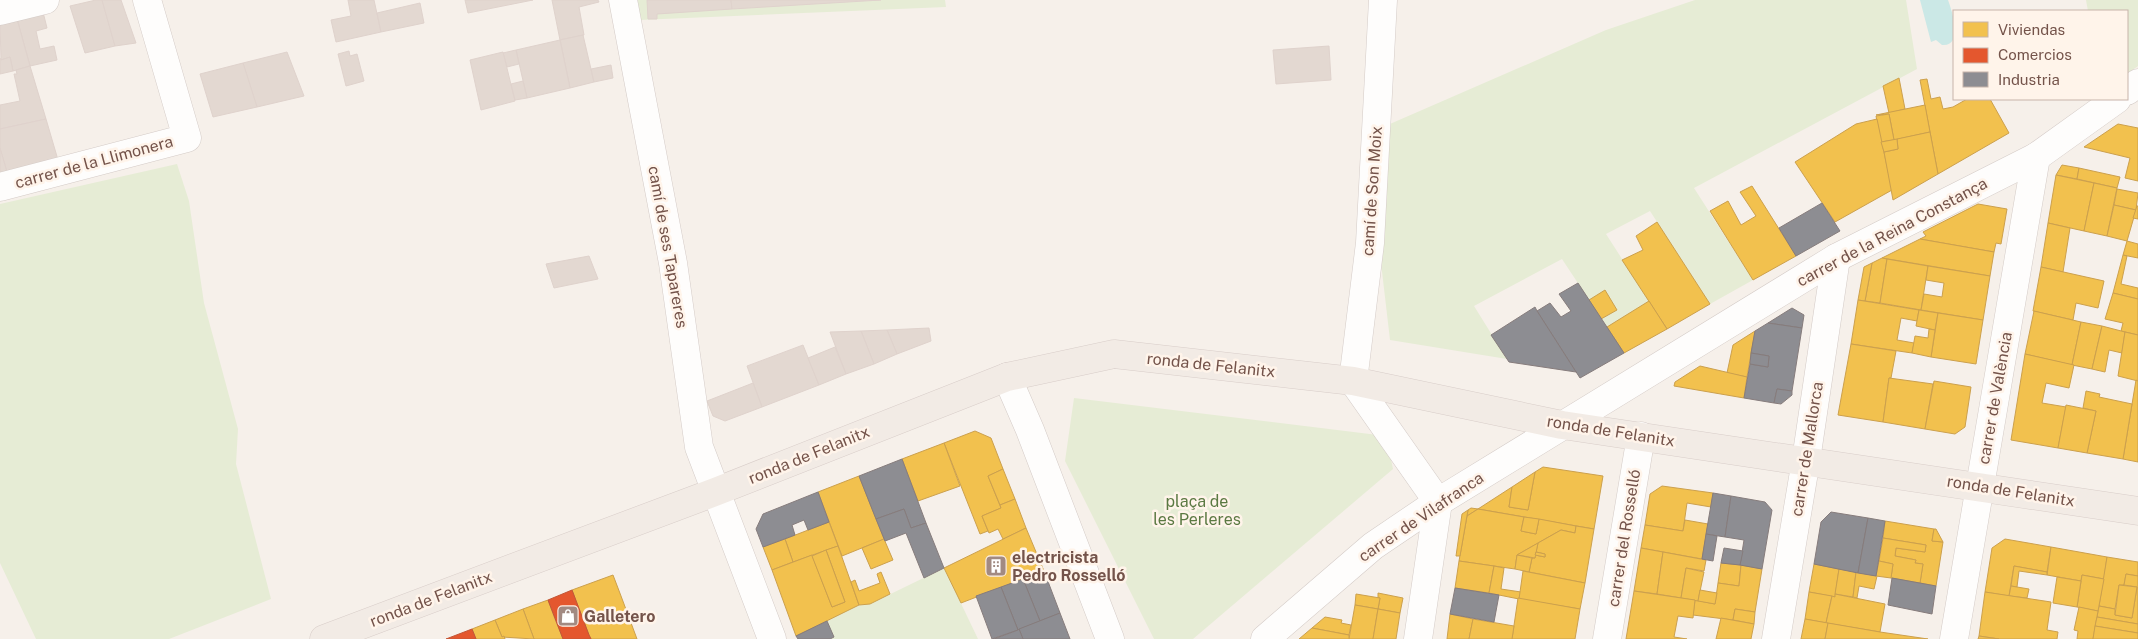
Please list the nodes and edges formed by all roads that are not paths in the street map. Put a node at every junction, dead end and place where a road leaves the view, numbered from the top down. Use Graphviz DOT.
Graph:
graph roads {
  1 [pos="45,0"];
  2 [pos="147,0"];
  3 [pos="623,0"];
  4 [pos="1383,0"];
  5 [pos="0,11"];
  6 [pos="2116,100"];
  7 [pos="2036,157"];
  8 [pos="0,187"];
  9 [pos="1836,258"];
  10 [pos="1007,377"];
  11 [pos="1354,381"];
  12 [pos="1562,425"];
  13 [pos="1641,436"];
  14 [pos="1806,460"];
  15 [pos="1980,486"];
  16 [pos="715,492"];
  17 [pos="1438,502"];
  18 [pos="2138,511"];
  19 [pos="370,631"];
  20 [pos="324,639"];
  21 [pos="772,639"];
  22 [pos="1110,639"];
  23 [pos="1264,639"];
  24 [pos="1418,639"];
  25 [pos="1607,639"];
  26 [pos="1776,639"];
  27 [pos="1954,639"];
  1 -- 5 [label="street"];
  2 -- 8 [label="street, carrer de la Llimonera"];
  3 -- 16 [label="street, camí de ses Tapareres"];
  4 -- 11 [label="street, camí de Son Moix"];
  6 -- 7 [label="street, carrer de la Reina Constança"];
  7 -- 9 [label="street, carrer de la Reina Constança"];
  7 -- 15 [label="street, carrer de València"];
  9 -- 12 [label="street, carrer de la Reina Constança"];
  9 -- 14 [label="street, carrer de Mallorca"];
  10 -- 11 [label="main road, ronda de Felanitx"];
  10 -- 16 [label="main road, ronda de Felanitx"];
  10 -- 22 [label="street"];
  11 -- 12 [label="main road, ronda de Felanitx"];
  11 -- 17 [label="street"];
  12 -- 13 [label="main road, ronda de Felanitx"];
  12 -- 17 [label="street, carrer de Vilafranca"];
  13 -- 14 [label="main road, ronda de Felanitx"];
  13 -- 25 [label="street, carrer del Rosselló"];
  14 -- 15 [label="main road, ronda de Felanitx"];
  14 -- 26 [label="street, carrer de Mallorca"];
  15 -- 18 [label="main road, ronda de Felanitx"];
  15 -- 27 [label="street, carrer de València"];
  16 -- 19 [label="main road, ronda de Felanitx"];
  16 -- 21 [label="street, camí de ses Tapareres"];
  17 -- 23 [label="street, carrer de Vilafranca"];
  17 -- 24 [label="street"];
  19 -- 20 [label="main road, ronda de Felanitx"];
}
